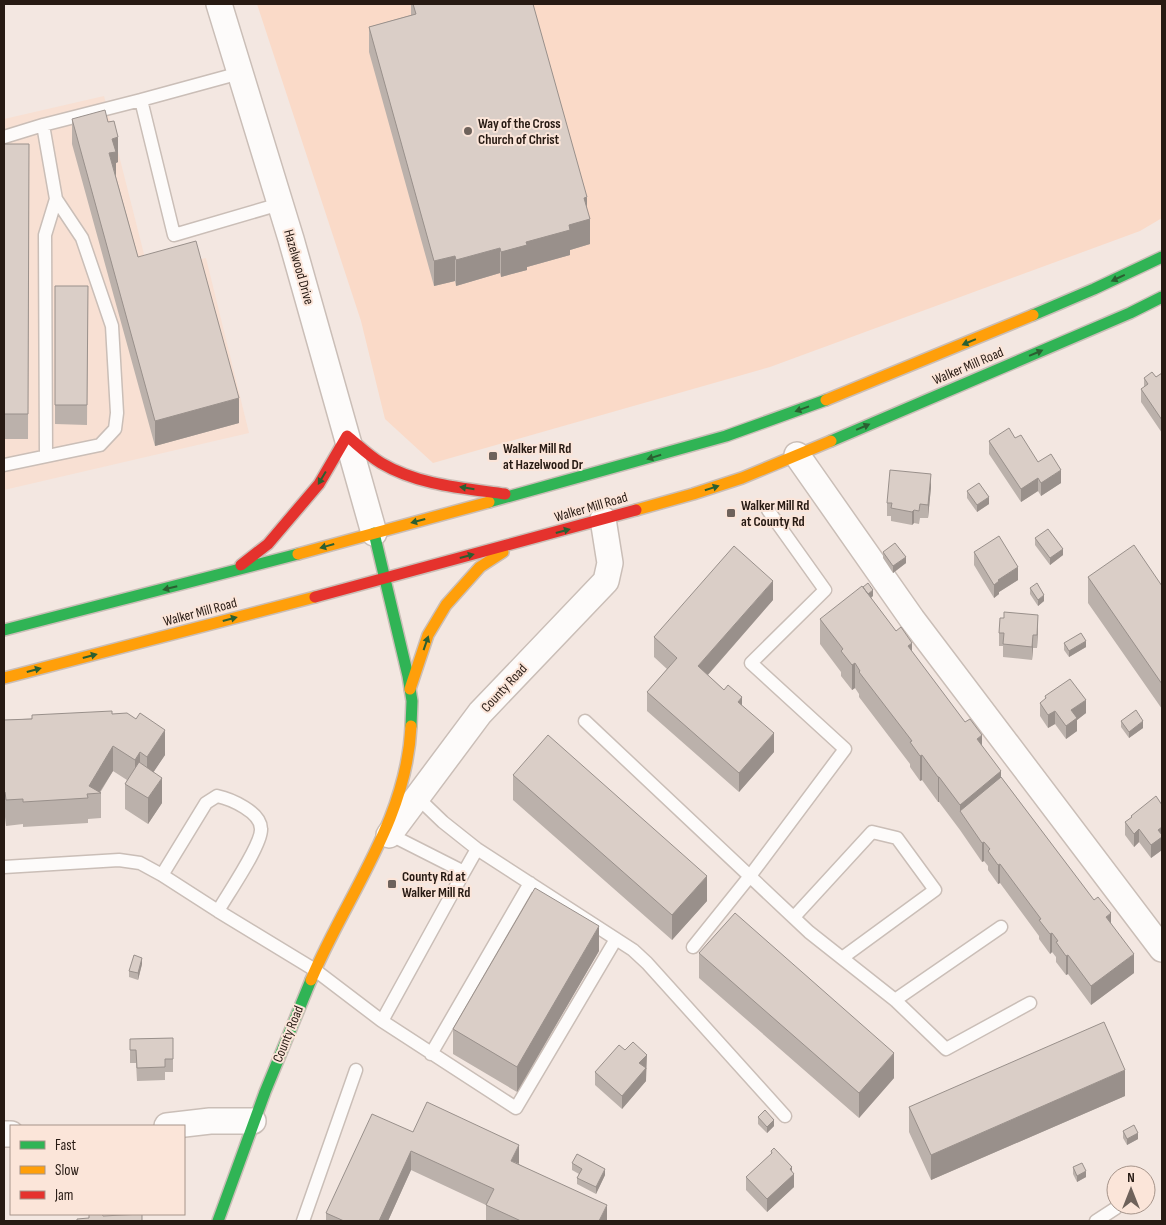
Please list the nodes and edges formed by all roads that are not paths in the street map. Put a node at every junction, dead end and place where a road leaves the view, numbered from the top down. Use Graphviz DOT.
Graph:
graph roads {
  1 [pos="219,4"];
  2 [pos="240,73"];
  3 [pos="141,100"];
  4 [pos="43,125"];
  5 [pos="4,137"];
  6 [pos="56,199"];
  7 [pos="280,204"];
  8 [pos="1162,257"];
  9 [pos="1162,297"];
  10 [pos="347,436"];
  11 [pos="797,455"];
  12 [pos="46,456"];
  13 [pos="4,465"];
  14 [pos="515,495"];
  15 [pos="768,510"];
  16 [pos="603,520"];
  17 [pos="374,533"];
  18 [pos="516,543"];
  19 [pos="232,572"];
  20 [pos="386,578"];
  21 [pos="4,630"];
  22 [pos="4,678"];
  23 [pos="410,689"];
  24 [pos="585,721"];
  25 [pos="417,796"];
  26 [pos="389,834"];
  27 [pos="477,849"];
  28 [pos="375,854"];
  29 [pos="4,867"];
  30 [pos="464,872"];
  31 [pos="162,874"];
  32 [pos="750,876"];
  33 [pos="530,883"];
  34 [pos="218,911"];
  35 [pos="794,917"];
  36 [pos="1001,928"];
  37 [pos="616,939"];
  38 [pos="693,947"];
  39 [pos="1162,949"];
  40 [pos="842,958"];
  41 [pos="315,970"];
  42 [pos="895,1000"];
  43 [pos="1030,1003"];
  44 [pos="382,1021"];
  45 [pos="431,1054"];
  46 [pos="356,1070"];
  47 [pos="785,1116"];
  48 [pos="253,1121"];
  49 [pos="178,1125"];
  50 [pos="218,1221"];
  51 [pos="302,1221"];
  1 -- 2 [label="street, Hazelwood Drive"];
  2 -- 3 [label="lane"];
  2 -- 7 [label="street, Hazelwood Drive"];
  3 -- 4 [label="lane"];
  3 -- 7 [label="lane"];
  4 -- 5 [label="lane"];
  4 -- 6 [label="lane"];
  6 -- 12 [label="lane"];
  6 -- 12 [label="lane"];
  7 -- 10 [label="street, Hazelwood Drive"];
  8 -- 14 [label="main road, Walker Mill Road, one-way"];
  11 -- 9 [label="main road, Walker Mill Road, one-way"];
  14 -- 10 [label="main road, one-way"];
  10 -- 17 [label="street, Hazelwood Drive"];
  10 -- 19 [label="main road, one-way"];
  16 -- 11 [label="main road, Walker Mill Road, one-way"];
  11 -- 39 [label="street"];
  12 -- 13 [label="lane"];
  14 -- 17 [label="main road, Walker Mill Road, one-way"];
  15 -- 32 [label="lane"];
  18 -- 16 [label="main road, Walker Mill Road, one-way"];
  16 -- 25 [label="street, County Road"];
  17 -- 19 [label="main road, Walker Mill Road, one-way"];
  17 -- 20 [label="main road, County Road"];
  20 -- 18 [label="main road, Walker Mill Road, one-way"];
  23 -- 18 [label="main road, one-way"];
  19 -- 21 [label="main road, Walker Mill Road, one-way"];
  22 -- 20 [label="main road, Walker Mill Road, one-way"];
  20 -- 23 [label="main road, County Road"];
  23 -- 28 [label="main road, County Road"];
  24 -- 32 [label="lane"];
  25 -- 26 [label="street, County Road"];
  25 -- 27 [label="lane"];
  26 -- 28 [label="street, County Road"];
  26 -- 30 [label="lane"];
  27 -- 30 [label="lane"];
  27 -- 33 [label="lane"];
  28 -- 41 [label="main road, County Road"];
  29 -- 31 [label="lane"];
  30 -- 44 [label="lane"];
  31 -- 34 [label="lane"];
  31 -- 34 [label="lane"];
  32 -- 35 [label="lane"];
  32 -- 38 [label="lane"];
  33 -- 37 [label="lane"];
  33 -- 45 [label="lane"];
  34 -- 41 [label="lane"];
  35 -- 40 [label="lane"];
  35 -- 40 [label="lane"];
  36 -- 42 [label="lane"];
  37 -- 45 [label="lane"];
  37 -- 47 [label="lane"];
  40 -- 42 [label="lane"];
  41 -- 44 [label="lane"];
  41 -- 48 [label="main road, County Road"];
  42 -- 43 [label="lane"];
  44 -- 45 [label="lane"];
  46 -- 51 [label="lane"];
  48 -- 49 [label="street"];
  48 -- 50 [label="main road, County Road"];
}
